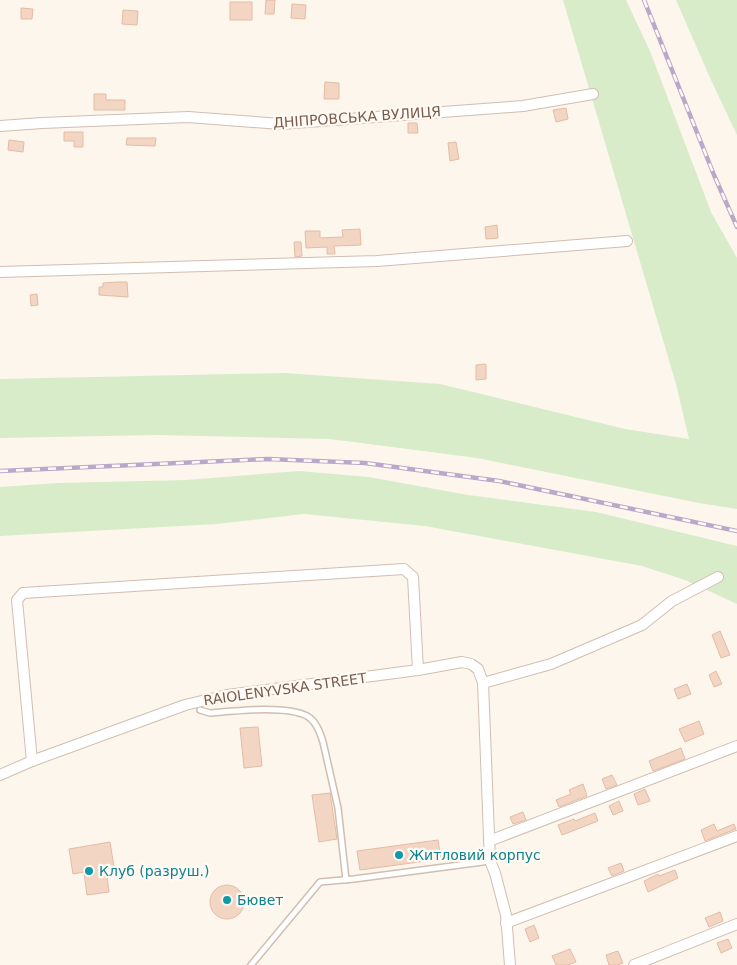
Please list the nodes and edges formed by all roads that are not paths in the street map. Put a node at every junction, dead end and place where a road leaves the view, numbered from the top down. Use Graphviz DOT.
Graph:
graph roads {
  1 [pos="594,94"];
  2 [pos="0,126"];
  3 [pos="627,241"];
  4 [pos="0,272"];
  5 [pos="718,577"];
  6 [pos="418,670"];
  7 [pos="483,683"];
  8 [pos="200,706"];
  9 [pos="737,746"];
  10 [pos="32,761"];
  11 [pos="0,775"];
  12 [pos="737,836"];
  13 [pos="489,841"];
  14 [pos="490,861"];
  15 [pos="346,880"];
  16 [pos="506,923"];
  17 [pos="737,924"];
  18 [pos="251,965"];
  19 [pos="510,965"];
  20 [pos="634,965"];
  1 -- 2 [label="street, ДНІПРОВСЬКА ВУЛИЦЯ"];
  3 -- 4 [label="street"];
  5 -- 7 [label="street"];
  6 -- 7 [label="street, RAIOLENYVSKA STREET"];
  6 -- 8 [label="street, RAIOLENYVSKA STREET"];
  6 -- 10 [label="street"];
  7 -- 13 [label="street"];
  8 -- 10 [label="street, RAIOLENYVSKA STREET"];
  8 -- 15 [label="lane"];
  9 -- 13 [label="street"];
  10 -- 11 [label="street, RAIOLENYVSKA STREET"];
  12 -- 16 [label="street"];
  13 -- 14 [label="street"];
  14 -- 15 [label="lane"];
  14 -- 16 [label="street"];
  15 -- 18 [label="lane"];
  16 -- 19 [label="street"];
  17 -- 20 [label="street"];
}
